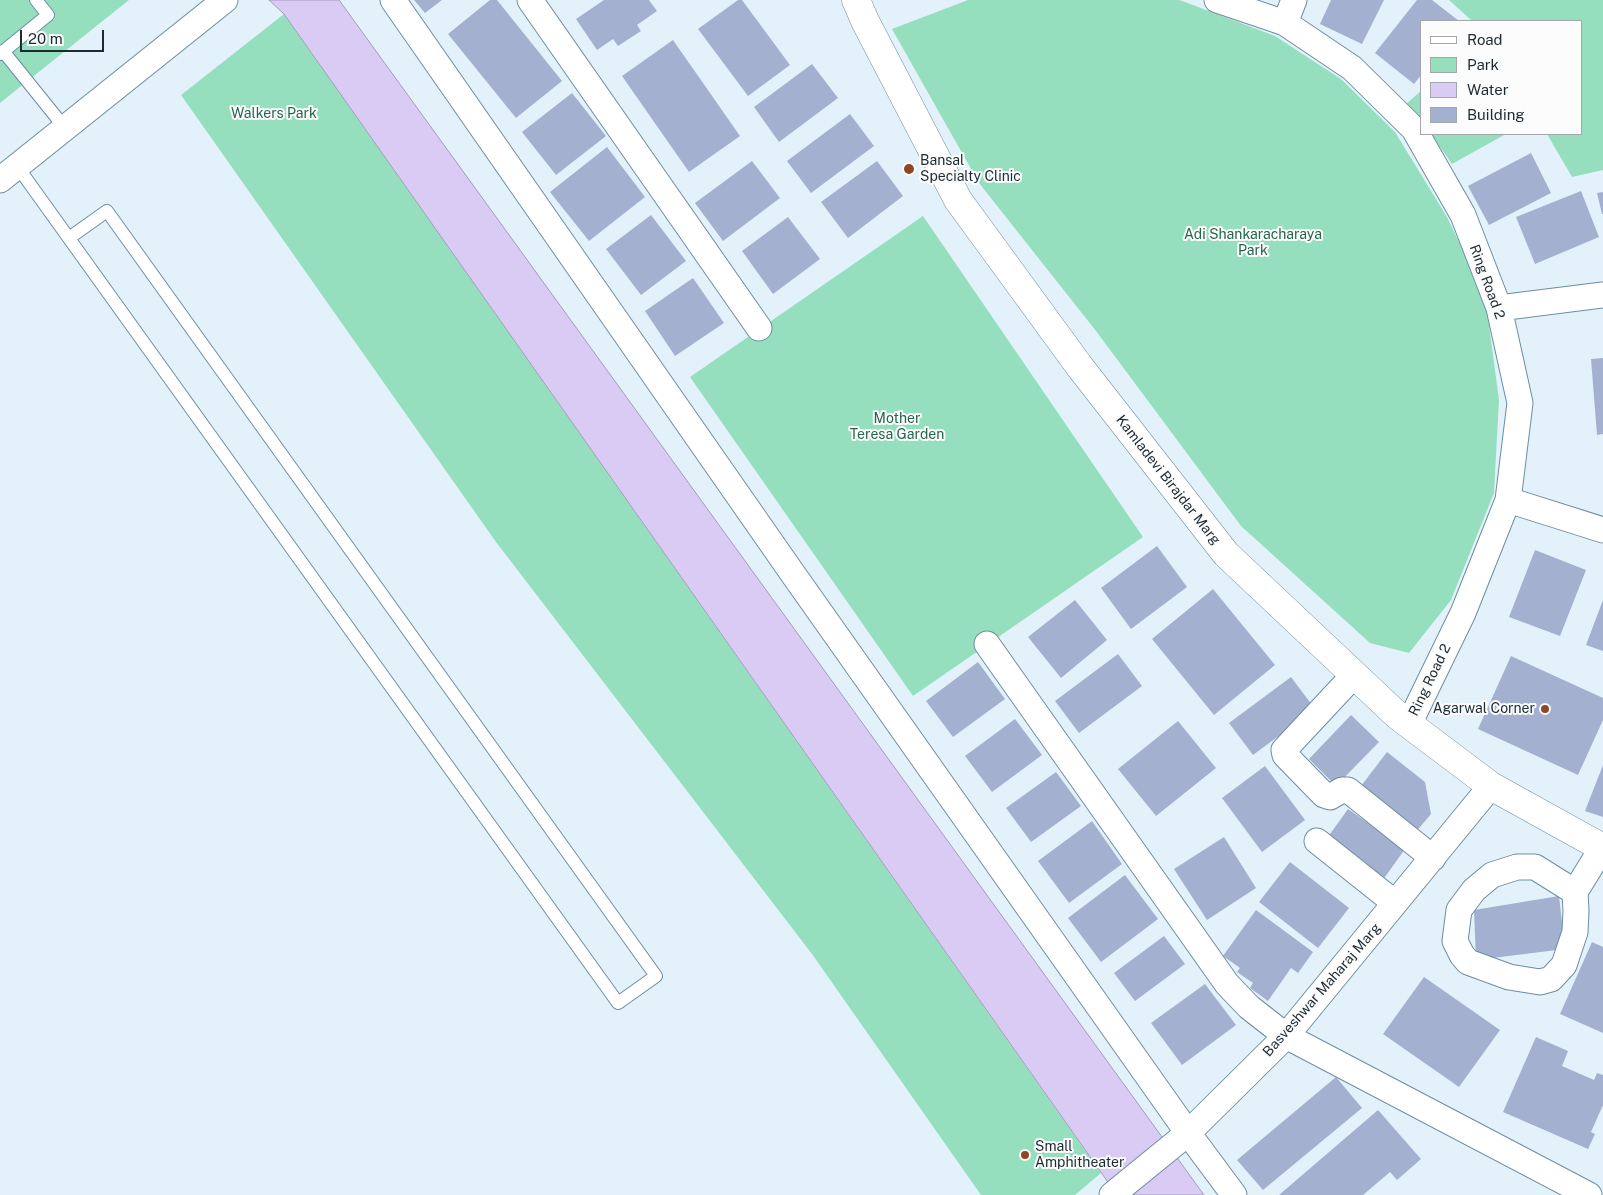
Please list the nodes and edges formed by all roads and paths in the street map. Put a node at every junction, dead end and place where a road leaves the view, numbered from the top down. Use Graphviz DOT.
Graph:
graph roads {
  1 [pos="36,0"];
  2 [pos="393,0"];
  3 [pos="530,0"];
  4 [pos="856,0"];
  5 [pos="1218,0"];
  6 [pos="1294,0"];
  7 [pos="208,5"];
  8 [pos="1284,23"];
  9 [pos="2,53"];
  10 [pos="65,128"];
  11 [pos="8,173"];
  12 [pos="69,238"];
  13 [pos="1603,294"];
  14 [pos="1499,308"];
  15 [pos="759,328"];
  16 [pos="1508,500"];
  17 [pos="1603,530"];
  18 [pos="988,644"];
  19 [pos="1354,675"];
  20 [pos="1409,724"];
  21 [pos="1492,786"];
  22 [pos="1348,800"];
  23 [pos="1317,841"];
  24 [pos="1602,848"];
  25 [pos="1430,861"];
  26 [pos="1575,892"];
  27 [pos="1395,903"];
  28 [pos="1286,1036"];
  29 [pos="1182,1138"];
  30 [pos="1112,1195"];
  31 [pos="1234,1195"];
  32 [pos="1589,1195"];
  1 -- 9 [label="lane"];
  2 -- 29 [label="street"];
  3 -- 15 [label="street"];
  4 -- 19 [label="street, Kamladevi Birajdar Marg"];
  5 -- 8 [label="street, Ring Road 2"];
  6 -- 8 [label="street"];
  7 -- 10 [label="street"];
  8 -- 14 [label="street, Ring Road 2"];
  9 -- 10 [label="lane"];
  10 -- 11 [label="street"];
  11 -- 12 [label="lane"];
  12 -- 12 [label="lane"];
  13 -- 14 [label="street"];
  14 -- 16 [label="street, Ring Road 2"];
  16 -- 17 [label="street"];
  16 -- 20 [label="street, Ring Road 2"];
  18 -- 28 [label="street"];
  19 -- 20 [label="street, Kamladevi Birajdar Marg"];
  19 -- 25 [label="street"];
  20 -- 21 [label="street, Kamladevi Birajdar Marg"];
  21 -- 24 [label="street, Kamladevi Birajdar Marg"];
  21 -- 25 [label="street, Basveshwar Maharaj Marg"];
  22 -- 25 [label="street"];
  23 -- 27 [label="street"];
  24 -- 26 [label="street"];
  25 -- 27 [label="street, Basveshwar Maharaj Marg"];
  26 -- 26 [label="street"];
  27 -- 28 [label="street, Basveshwar Maharaj Marg"];
  28 -- 29 [label="street, Basveshwar Maharaj Marg"];
  28 -- 32 [label="street"];
  29 -- 30 [label="street, Basveshwar Maharaj Marg"];
  29 -- 31 [label="street"];
}
